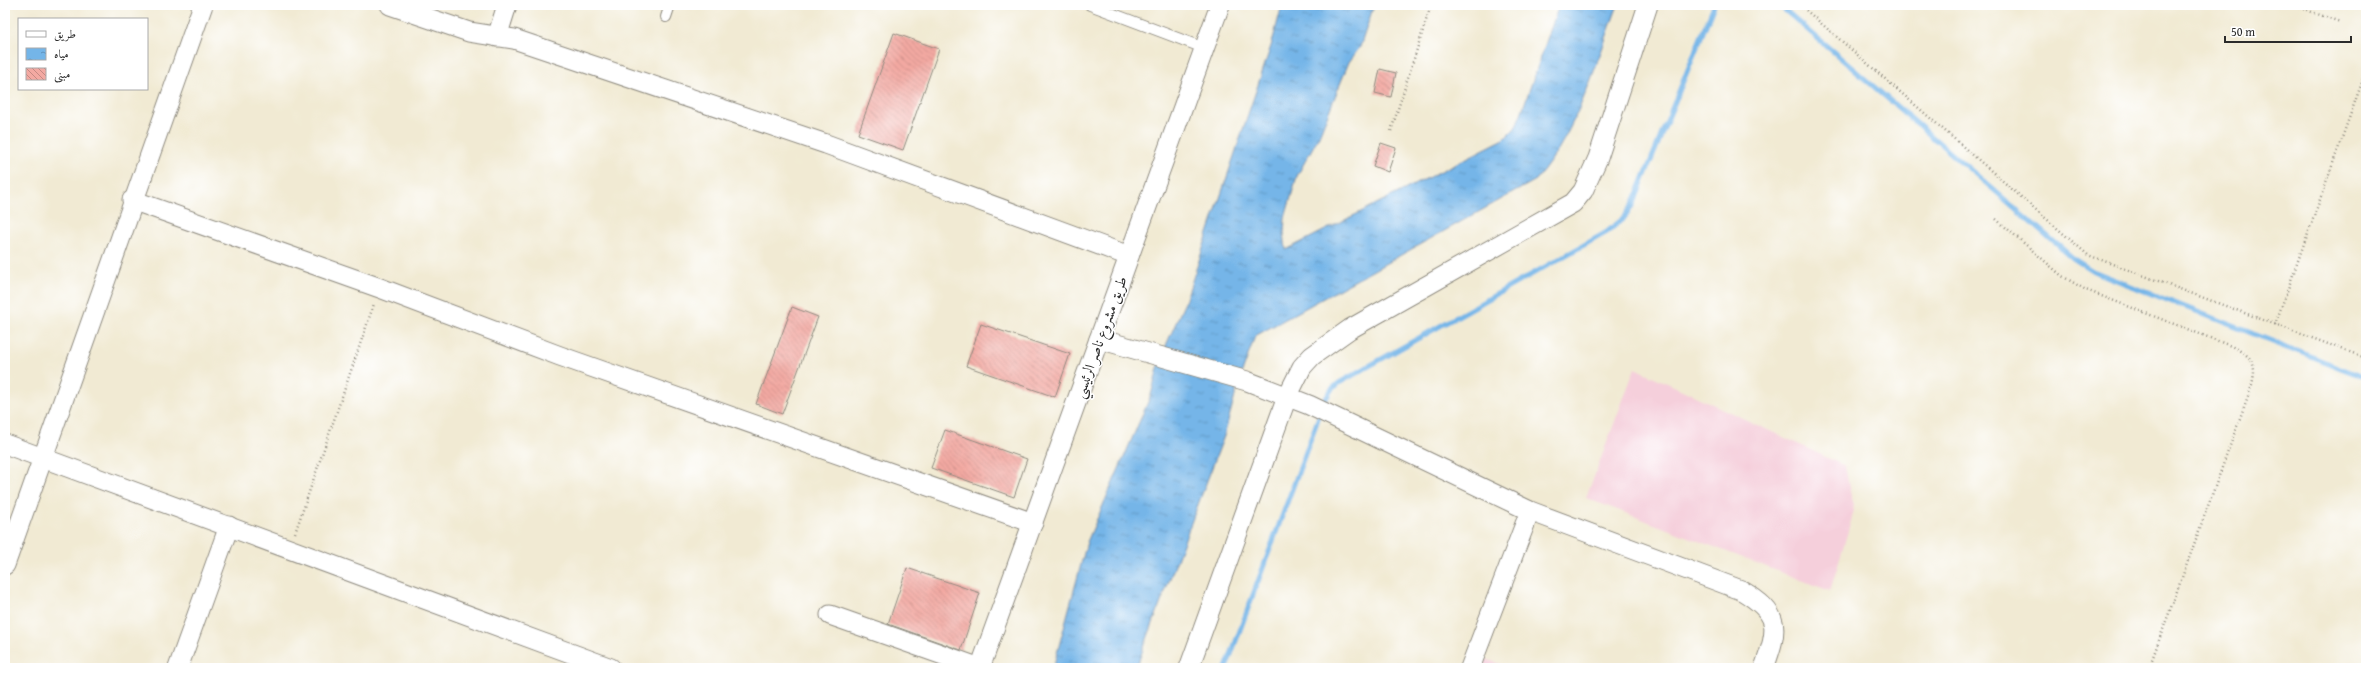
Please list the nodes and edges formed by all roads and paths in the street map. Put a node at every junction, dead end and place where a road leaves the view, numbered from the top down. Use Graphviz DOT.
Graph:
graph roads {
  1 [pos="202,5"];
  2 [pos="390,5"];
  3 [pos="507,5"];
  4 [pos="670,5"];
  5 [pos="1090,5"];
  6 [pos="1220,5"];
  7 [pos="1431,5"];
  8 [pos="1648,5"];
  9 [pos="1800,5"];
  10 [pos="2292,5"];
  11 [pos="666,17"];
  12 [pos="2340,22"];
  13 [pos="497,36"];
  14 [pos="1204,48"];
  15 [pos="2366,71"];
  16 [pos="1391,131"];
  17 [pos="132,200"];
  18 [pos="1996,219"];
  19 [pos="1129,256"];
  20 [pos="380,288"];
  21 [pos="2275,325"];
  22 [pos="1099,339"];
  23 [pos="2366,358"];
  24 [pos="1287,396"];
  25 [pos="5,444"];
  26 [pos="42,458"];
  27 [pos="1530,511"];
  28 [pos="1033,523"];
  29 [pos="229,526"];
  30 [pos="290,548"];
  31 [pos="5,565"];
  32 [pos="830,615"];
  33 [pos="178,668"];
  34 [pos="611,668"];
  35 [pos="980,668"];
  36 [pos="1189,668"];
  37 [pos="1470,668"];
  38 [pos="1764,668"];
  39 [pos="2149,668"];
  1 -- 17 [label="street"];
  2 -- 13 [label="street"];
  3 -- 13 [label="street"];
  4 -- 11 [label="lane"];
  5 -- 14 [label="lane"];
  6 -- 14 [label="street, طريق مشروع ناصر الرئيسي"];
  7 -- 16 [label="path"];
  8 -- 24 [label="street"];
  9 -- 21 [label="path"];
  10 -- 12 [label="path"];
  13 -- 19 [label="street"];
  14 -- 19 [label="street, طريق مشروع ناصر الرئيسي"];
  15 -- 21 [label="path"];
  17 -- 20 [label="street"];
  17 -- 26 [label="street"];
  18 -- 39 [label="path"];
  19 -- 22 [label="street, طريق مشروع ناصر الرئيسي"];
  20 -- 28 [label="street"];
  20 -- 30 [label="path"];
  21 -- 23 [label="path"];
  22 -- 24 [label="street"];
  22 -- 28 [label="street, طريق مشروع ناصر الرئيسي"];
  24 -- 27 [label="street"];
  24 -- 36 [label="street"];
  25 -- 26 [label="street"];
  26 -- 29 [label="street"];
  26 -- 31 [label="street"];
  27 -- 37 [label="street"];
  27 -- 38 [label="street"];
  28 -- 35 [label="street, طريق مشروع ناصر الرئيسي"];
  29 -- 30 [label="street"];
  29 -- 33 [label="street"];
  30 -- 34 [label="street"];
  32 -- 35 [label="street"];
}
